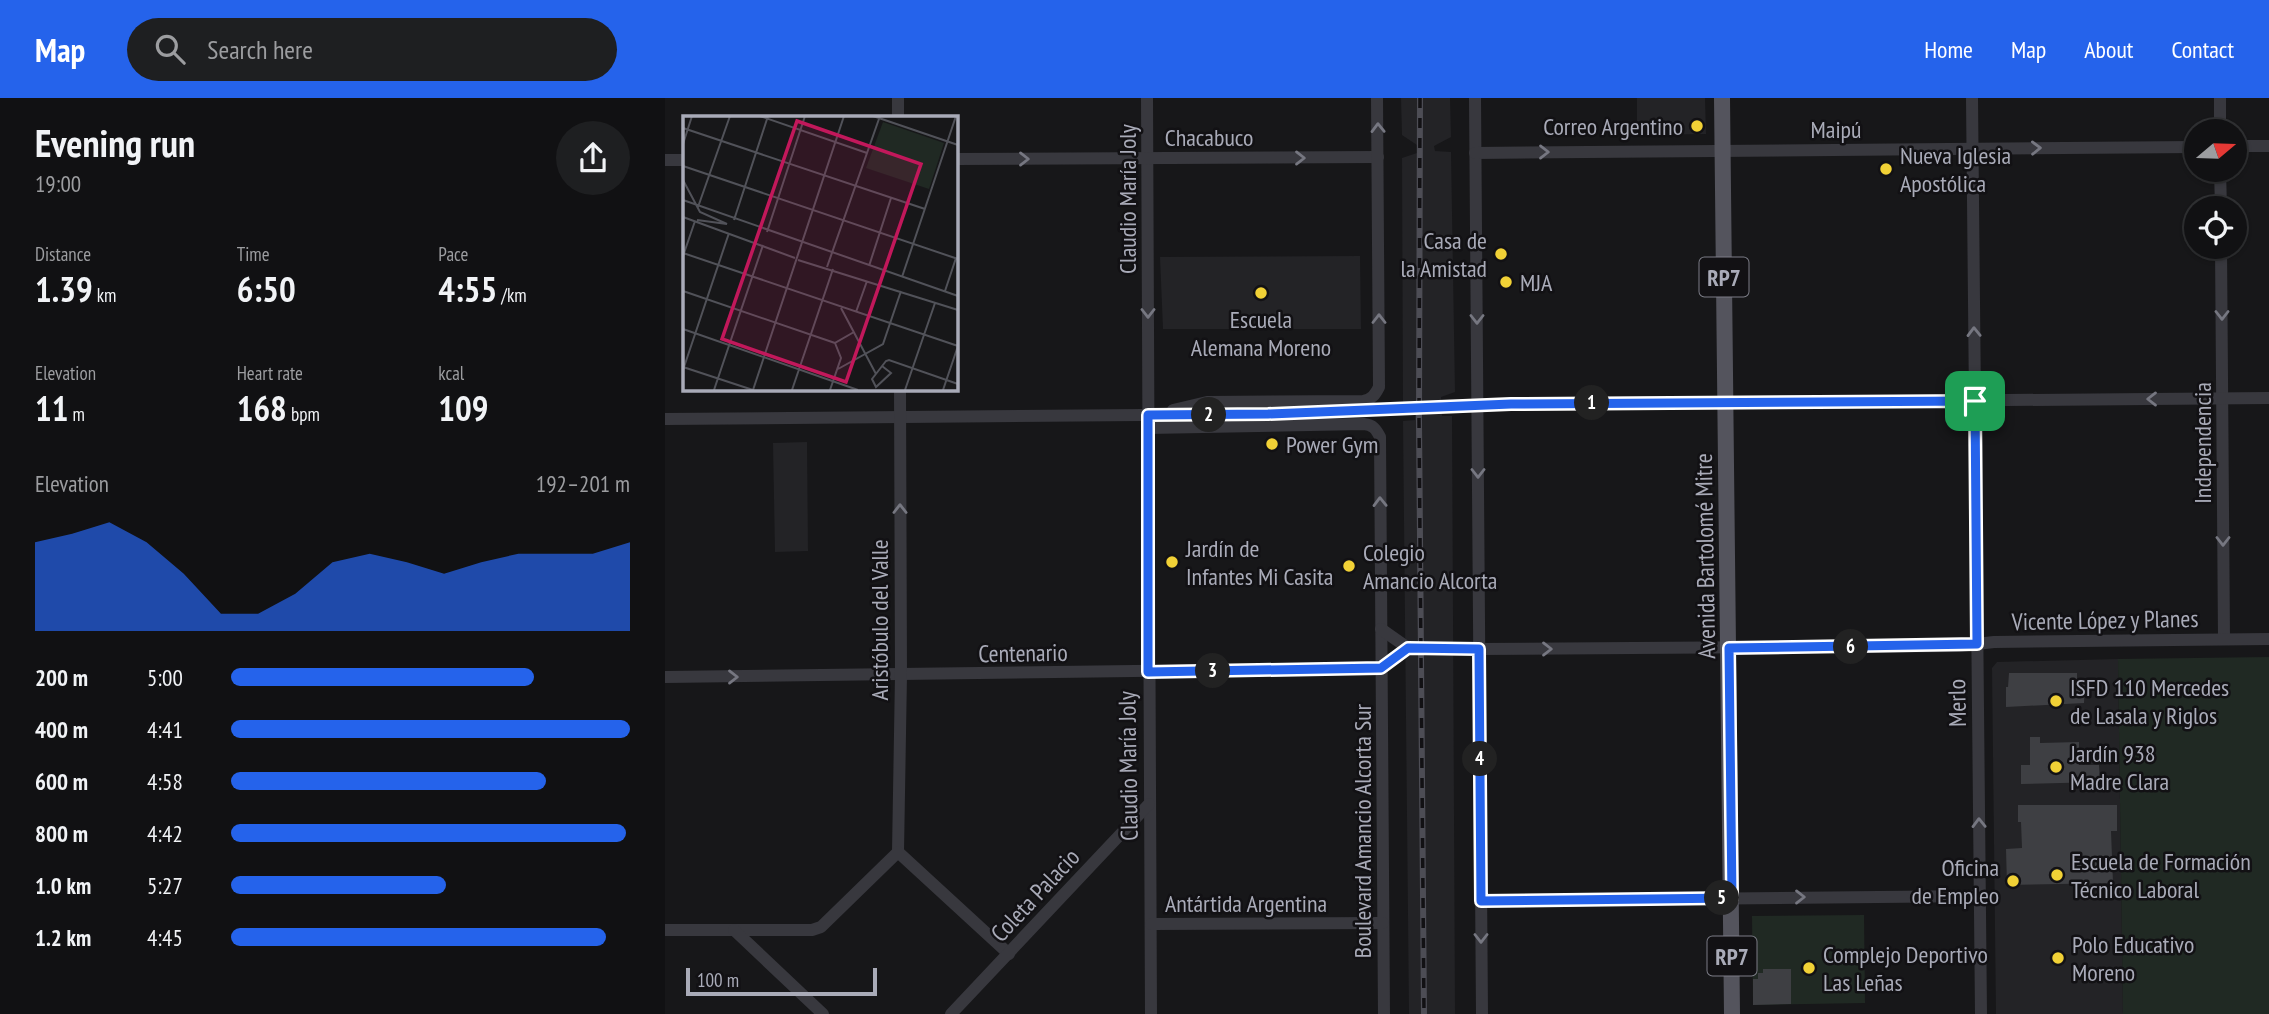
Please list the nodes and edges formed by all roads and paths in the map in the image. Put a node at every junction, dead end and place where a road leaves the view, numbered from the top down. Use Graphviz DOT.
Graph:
graph roads {
  1 [pos="898,98"];
  2 [pos="1147,98"];
  3 [pos="1377,98"];
  4 [pos="1475,98"];
  5 [pos="1722,98"];
  6 [pos="1972,98"];
  7 [pos="2220,98"];
  8 [pos="898,116"];
  9 [pos="2220,119"];
  10 [pos="2247,146"];
  11 [pos="2269,146"];
  12 [pos="2184,147"];
  13 [pos="1972,149"];
  14 [pos="1723,151"];
  15 [pos="1475,153"];
  16 [pos="1378,157"];
  17 [pos="1147,158"];
  18 [pos="957,159"];
  19 [pos="665,160"];
  20 [pos="683,160"];
  21 [pos="2221,259"];
  22 [pos="900,390"];
  23 [pos="2269,398"];
  24 [pos="2222,399"];
  25 [pos="1975,401"];
  26 [pos="1726,403"];
  27 [pos="1477,405"];
  28 [pos="900,417"];
  29 [pos="665,419"];
  30 [pos="1148,421"];
  31 [pos="1381,629"];
  32 [pos="2224,639"];
  33 [pos="2269,639"];
  34 [pos="1977,644"];
  35 [pos="1408,648"];
  36 [pos="1729,648"];
  37 [pos="1479,649"];
  38 [pos="1381,668"];
  39 [pos="1148,672"];
  40 [pos="901,675"];
  41 [pos="665,677"];
  42 [pos="1149,804"];
  43 [pos="898,852"];
  44 [pos="1980,896"];
  45 [pos="1732,898"];
  46 [pos="1481,901"];
  47 [pos="1383,923"];
  48 [pos="1150,924"];
  49 [pos="665,930"];
  50 [pos="734,930"];
  51 [pos="1009,954"];
  52 [pos="823,1014"];
  53 [pos="951,1014"];
  54 [pos="1151,1014"];
  55 [pos="1384,1014"];
  56 [pos="1482,1014"];
  57 [pos="1732,1014"];
  58 [pos="1981,1014"];
  1 -- 8 [label="street"];
  2 -- 17 [label="street, Claudio María Joly"];
  16 -- 3 [label="street, one-way"];
  4 -- 15 [label="street"];
  5 -- 14 [label="main road, Avenida Bartolomé Mitre / RP7"];
  6 -- 13 [label="street, Merlo"];
  7 -- 9 [label="street"];
  10 -- 11 [label="street"];
  13 -- 12 [label="street, Maipú, one-way"];
  13 -- 14 [label="street, Maipú"];
  25 -- 13 [label="street, Merlo, one-way"];
  15 -- 14 [label="street, Maipú, one-way"];
  14 -- 26 [label="main road, Avenida Bartolomé Mitre / RP7"];
  15 -- 27 [label="street, one-way"];
  17 -- 16 [label="street, Chacabuco, one-way"];
  30 -- 16 [label="street, one-way"];
  18 -- 17 [label="street, Chacabuco, one-way"];
  17 -- 30 [label="street, Claudio María Joly, one-way"];
  19 -- 20 [label="street"];
  21 -- 24 [label="street, Independencia, one-way"];
  22 -- 28 [label="street, Aristóbulo del Valle"];
  23 -- 24 [label="street"];
  24 -- 25 [label="street, one-way"];
  24 -- 32 [label="street, Independencia, one-way"];
  25 -- 26 [label="street"];
  25 -- 34 [label="street, Merlo"];
  26 -- 27 [label="street"];
  26 -- 36 [label="main road, Avenida Bartolomé Mitre / RP7"];
  27 -- 30 [label="street"];
  27 -- 37 [label="street, one-way"];
  28 -- 29 [label="street"];
  28 -- 30 [label="street"];
  40 -- 28 [label="street, Aristóbulo del Valle, one-way"];
  31 -- 30 [label="street, Boulevard Amancio Alcorta Sur, one-way"];
  30 -- 39 [label="street, Claudio María Joly"];
  31 -- 35 [label="street"];
  31 -- 38 [label="street, Boulevard Amancio Alcorta Sur"];
  32 -- 33 [label="street, Vicente López y Planes"];
  32 -- 34 [label="street, Vicente López y Planes"];
  34 -- 36 [label="street, Vicente López y Planes"];
  44 -- 34 [label="street, Merlo, one-way"];
  35 -- 37 [label="street, Vicente López y Planes"];
  35 -- 38 [label="street"];
  37 -- 36 [label="street, Vicente López y Planes, one-way"];
  36 -- 45 [label="main road, Avenida Bartolomé Mitre / RP7"];
  37 -- 46 [label="street"];
  38 -- 39 [label="street, Centenario"];
  38 -- 47 [label="street, Boulevard Amancio Alcorta Sur"];
  39 -- 40 [label="street, Centenario"];
  39 -- 42 [label="street, Claudio María Joly"];
  41 -- 40 [label="street, Centenario, one-way"];
  40 -- 43 [label="street, Aristóbulo del Valle"];
  42 -- 48 [label="street, Claudio María Joly"];
  42 -- 51 [label="street, Coleta Palacio"];
  43 -- 50 [label="street"];
  43 -- 51 [label="street"];
  45 -- 44 [label="street, one-way"];
  44 -- 58 [label="street, Merlo"];
  45 -- 46 [label="street"];
  45 -- 57 [label="main road, Avenida Bartolomé Mitre / RP7"];
  46 -- 56 [label="street, one-way"];
  47 -- 48 [label="street, Antártida Argentina"];
  47 -- 55 [label="street, Boulevard Amancio Alcorta Sur"];
  48 -- 54 [label="street, Claudio María Joly"];
  49 -- 50 [label="street"];
  50 -- 52 [label="street"];
  51 -- 53 [label="street, Coleta Palacio"];
}
